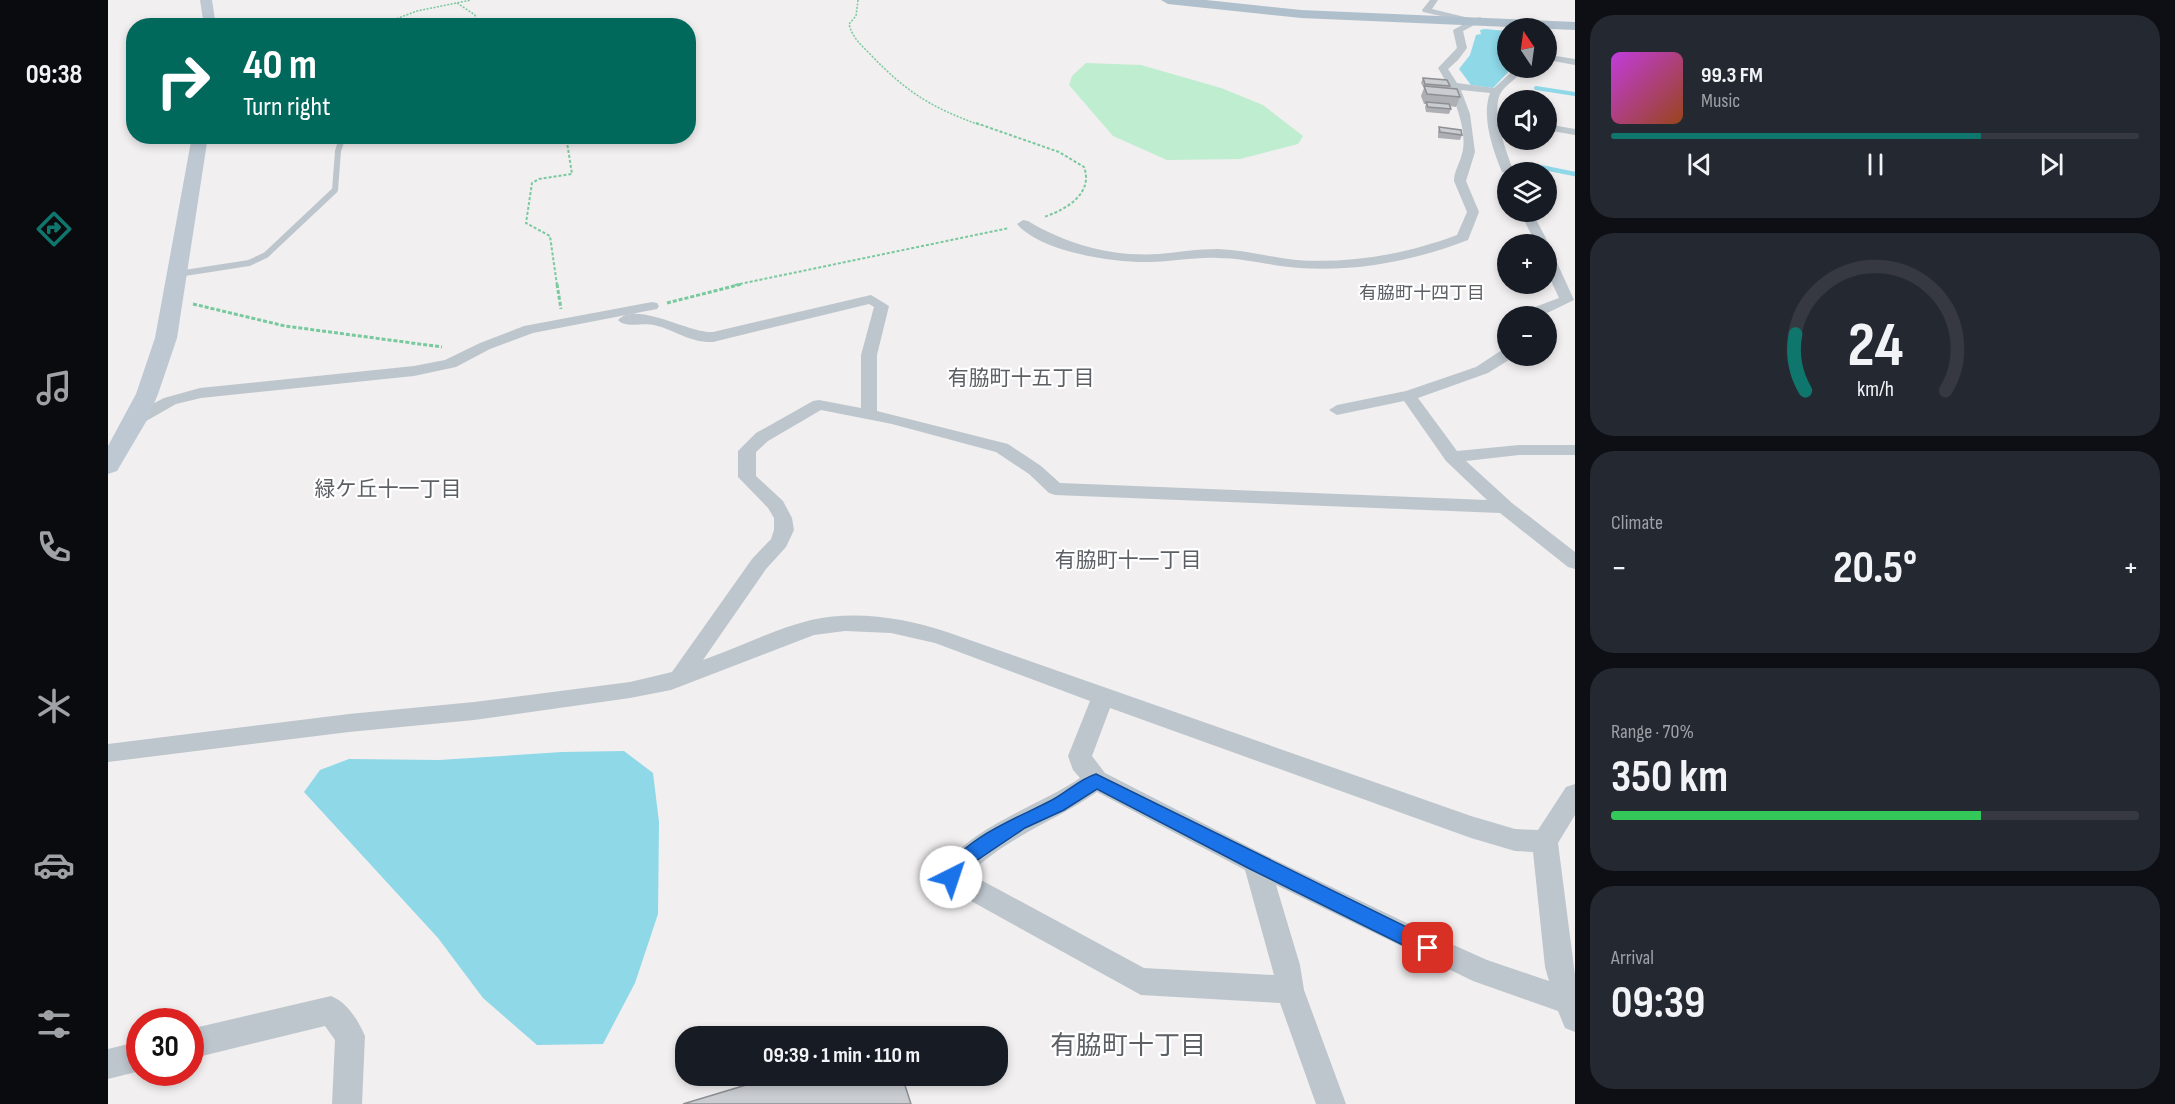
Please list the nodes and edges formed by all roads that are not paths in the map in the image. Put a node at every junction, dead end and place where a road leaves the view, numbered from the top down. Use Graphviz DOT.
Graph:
graph roads {
  1 [pos="206,0"];
  2 [pos="1168,0"];
  3 [pos="1434,0"];
  4 [pos="209,18"];
  5 [pos="1473,20"];
  6 [pos="1497,23"];
  7 [pos="1557,26"];
  8 [pos="1575,26"];
  9 [pos="1557,59"];
  10 [pos="1575,62"];
  11 [pos="1510,78"];
  12 [pos="1454,86"];
  13 [pos="1496,91"];
  14 [pos="1495,118"];
  15 [pos="1557,129"];
  16 [pos="1575,132"];
  17 [pos="199,144"];
  18 [pos="340,144"];
  19 [pos="1504,162"];
  20 [pos="1023,224"];
  21 [pos="178,274"];
  22 [pos="1557,278"];
  23 [pos="652,306"];
  24 [pos="1551,306"];
  25 [pos="562,321"];
  26 [pos="1497,361"];
  27 [pos="1408,396"];
  28 [pos="1337,410"];
  29 [pos="869,414"];
  30 [pos="135,420"];
  31 [pos="1575,450"];
  32 [pos="1452,457"];
  33 [pos="108,466"];
  34 [pos="1505,507"];
  35 [pos="1575,562"];
  36 [pos="681,677"];
  37 [pos="1103,697"];
  38 [pos="108,753"];
  39 [pos="1096,780"];
  40 [pos="1575,794"];
  41 [pos="1545,841"];
  42 [pos="1256,863"];
  43 [pos="1290,990"];
  44 [pos="1571,1009"];
  45 [pos="204,1041"];
  46 [pos="126,1060"];
  47 [pos="108,1064"];
  48 [pos="347,1104"];
  49 [pos="1331,1104"];
  1 -- 4 [label="street"];
  2 -- 5 [label="main road"];
  3 -- 5 [label="street"];
  5 -- 6 [label="main road"];
  5 -- 12 [label="street"];
  7 -- 8 [label="main road"];
  9 -- 10 [label="street"];
  11 -- 13 [label="street"];
  12 -- 13 [label="street"];
  12 -- 20 [label="street"];
  13 -- 14 [label="street"];
  14 -- 19 [label="street"];
  15 -- 16 [label="street"];
  17 -- 21 [label="street"];
  18 -- 21 [label="lane"];
  21 -- 30 [label="street"];
  22 -- 24 [label="street"];
  23 -- 25 [label="street"];
  25 -- 29 [label="street"];
  25 -- 30 [label="street"];
  26 -- 27 [label="street"];
  27 -- 28 [label="street"];
  27 -- 32 [label="street"];
  29 -- 34 [label="street"];
  29 -- 36 [label="street"];
  30 -- 33 [label="street"];
  31 -- 32 [label="street"];
  32 -- 34 [label="street"];
  34 -- 35 [label="street"];
  36 -- 37 [label="street"];
  36 -- 38 [label="street"];
  37 -- 39 [label="street"];
  37 -- 41 [label="street"];
  39 -- 42 [label="street"];
  39 -- 43 [label="street"];
  40 -- 41 [label="street"];
  41 -- 44 [label="street"];
  42 -- 43 [label="street"];
  42 -- 44 [label="street"];
  43 -- 49 [label="street"];
  45 -- 48 [label="street"];
  46 -- 47 [label="street"];
}
